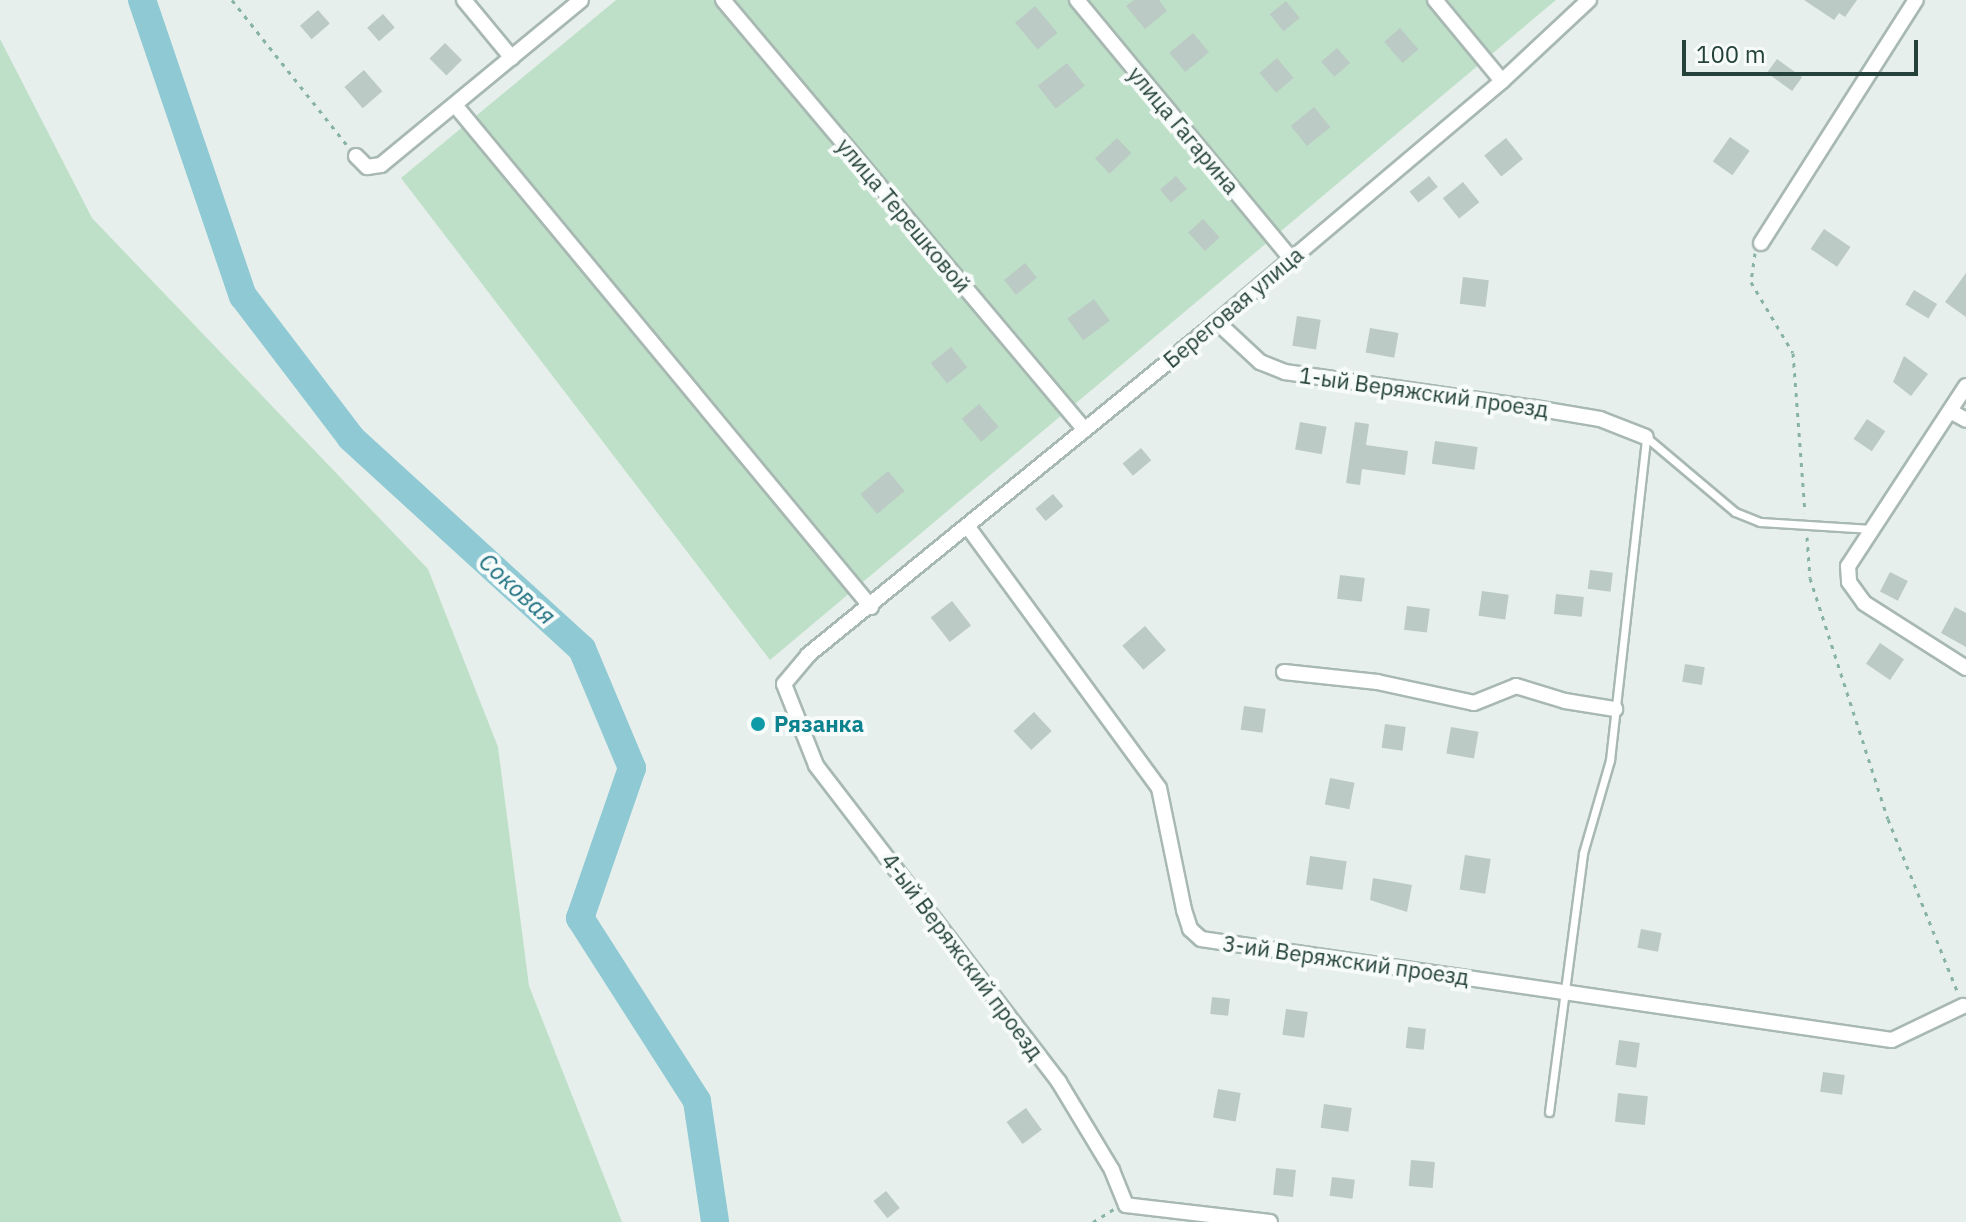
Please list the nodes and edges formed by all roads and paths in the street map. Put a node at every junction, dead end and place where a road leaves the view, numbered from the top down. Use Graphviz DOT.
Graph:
graph roads {
  1 [pos="232,0"];
  2 [pos="464,0"];
  3 [pos="581,0"];
  4 [pos="723,0"];
  5 [pos="1077,0"];
  6 [pos="1435,0"];
  7 [pos="1589,0"];
  8 [pos="1916,0"];
  9 [pos="512,58"];
  10 [pos="1502,81"];
  11 [pos="455,105"];
  12 [pos="356,156"];
  13 [pos="1761,243"];
  14 [pos="1291,259"];
  15 [pos="1217,322"];
  16 [pos="1966,386"];
  17 [pos="1950,411"];
  18 [pos="1966,420"];
  19 [pos="1085,430"];
  20 [pos="1646,437"];
  21 [pos="1806,521"];
  22 [pos="968,527"];
  23 [pos="1872,529"];
  24 [pos="871,607"];
  25 [pos="1966,668"];
  26 [pos="1284,672"];
  27 [pos="1615,709"];
  28 [pos="1566,990"];
  29 [pos="1965,1009"];
  30 [pos="1549,1112"];
  31 [pos="1126,1205"];
  32 [pos="1093,1222"];
  33 [pos="1270,1222"];
  1 -- 12 [label="path"];
  2 -- 9 [label="street"];
  3 -- 9 [label="street"];
  4 -- 19 [label="street, улица Терешковой"];
  5 -- 14 [label="street, улица Гагарина"];
  6 -- 10 [label="street"];
  7 -- 10 [label="street, Береговая улица"];
  8 -- 13 [label="street"];
  9 -- 11 [label="street"];
  10 -- 14 [label="street, Береговая улица"];
  11 -- 12 [label="street"];
  11 -- 24 [label="street"];
  13 -- 21 [label="path"];
  14 -- 15 [label="street, Береговая улица"];
  15 -- 19 [label="street, Береговая улица"];
  15 -- 20 [label="street, 1-ый Веряжский проезд"];
  16 -- 17 [label="street"];
  17 -- 18 [label="street"];
  17 -- 23 [label="street"];
  19 -- 22 [label="street, Береговая улица"];
  20 -- 21 [label="lane"];
  20 -- 27 [label="lane"];
  21 -- 23 [label="lane"];
  21 -- 29 [label="path"];
  22 -- 24 [label="street, Береговая улица"];
  22 -- 28 [label="street, 3-ий Веряжский проезд"];
  23 -- 25 [label="street"];
  24 -- 31 [label="street, 4-ый Веряжский проезд"];
  26 -- 27 [label="street"];
  27 -- 28 [label="lane"];
  28 -- 29 [label="street, 3-ий Веряжский проезд"];
  28 -- 30 [label="lane"];
  31 -- 32 [label="path"];
  31 -- 33 [label="street"];
}
